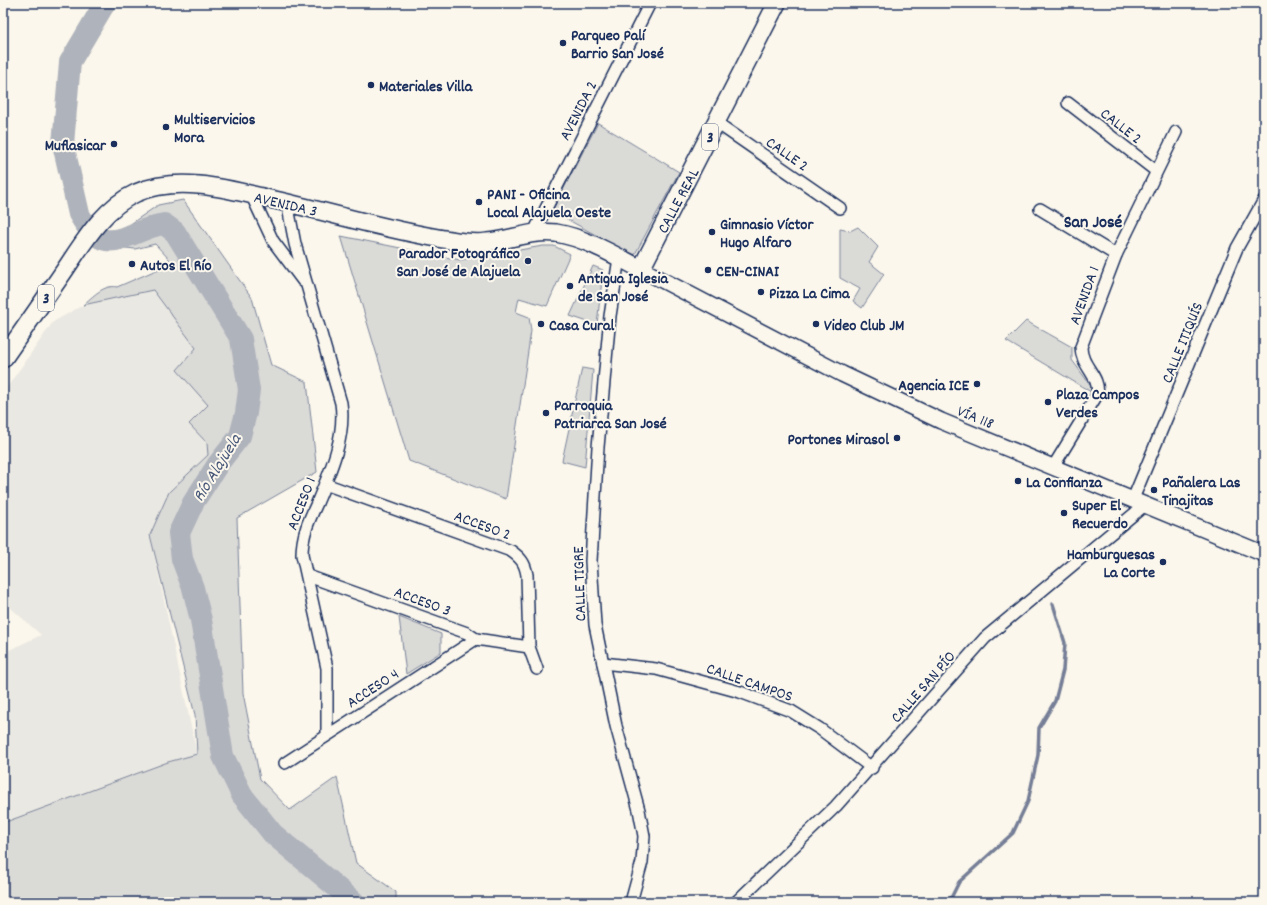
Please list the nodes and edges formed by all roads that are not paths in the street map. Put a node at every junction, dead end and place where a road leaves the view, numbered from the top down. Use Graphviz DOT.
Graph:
graph roads {
  1 [pos="650,3"];
  2 [pos="777,3"];
  3 [pos="1068,103"];
  4 [pos="717,124"];
  5 [pos="1176,132"];
  6 [pos="1156,171"];
  7 [pos="250,194"];
  8 [pos="1264,200"];
  9 [pos="287,202"];
  10 [pos="840,208"];
  11 [pos="1040,208"];
  12 [pos="534,232"];
  13 [pos="1116,255"];
  14 [pos="619,258"];
  15 [pos="641,269"];
  16 [pos="308,288"];
  17 [pos="3,359"];
  18 [pos="1053,467"];
  19 [pos="325,484"];
  20 [pos="1139,502"];
  21 [pos="1264,554"];
  22 [pos="308,576"];
  23 [pos="476,639"];
  24 [pos="529,647"];
  25 [pos="603,664"];
  26 [pos="537,669"];
  27 [pos="327,734"];
  28 [pos="285,763"];
  29 [pos="872,768"];
  30 [pos="631,902"];
  31 [pos="736,902"];
  1 -- 12 [label="street, AVENIDA 2"];
  2 -- 4 [label="main road, CALLE REAL / 3"];
  3 -- 6 [label="street, CALLE 2"];
  4 -- 10 [label="street, CALLE 2"];
  4 -- 15 [label="main road, CALLE REAL / 3"];
  5 -- 6 [label="street, AVENIDA 1"];
  6 -- 13 [label="street, AVENIDA 1"];
  7 -- 9 [label="main road, AVENIDA 3 / 3"];
  7 -- 16 [label="street, ACCESO 1"];
  7 -- 17 [label="main road, AVENIDA 3 / 3"];
  8 -- 20 [label="street, CALLE ITIQUÍS"];
  9 -- 12 [label="main road, AVENIDA 3 / 3"];
  9 -- 16 [label="street, ACCESO 1"];
  11 -- 13 [label="street"];
  12 -- 14 [label="main road, AVENIDA 3 / 3"];
  13 -- 18 [label="street, AVENIDA 1"];
  14 -- 15 [label="main road, AVENIDA 3 / 3"];
  14 -- 25 [label="street, CALLE TIGRE"];
  15 -- 18 [label="main road, VÍA 118"];
  16 -- 19 [label="street, ACCESO 1"];
  18 -- 20 [label="main road, VÍA 118"];
  19 -- 22 [label="street, ACCESO 1"];
  19 -- 24 [label="street, ACCESO 2"];
  20 -- 21 [label="main road, VÍA 118"];
  20 -- 29 [label="street, CALLE SAN PÍO"];
  22 -- 23 [label="street, ACCESO 3"];
  22 -- 27 [label="street, ACCESO 1"];
  23 -- 24 [label="street, ACCESO 3"];
  23 -- 27 [label="street, ACCESO 4"];
  24 -- 26 [label="street, ACCESO 2"];
  25 -- 29 [label="street, CALLE CAMPOS"];
  25 -- 30 [label="street, CALLE TIGRE"];
  27 -- 28 [label="street, ACCESO 4"];
  29 -- 31 [label="street, CALLE SAN PÍO"];
}
